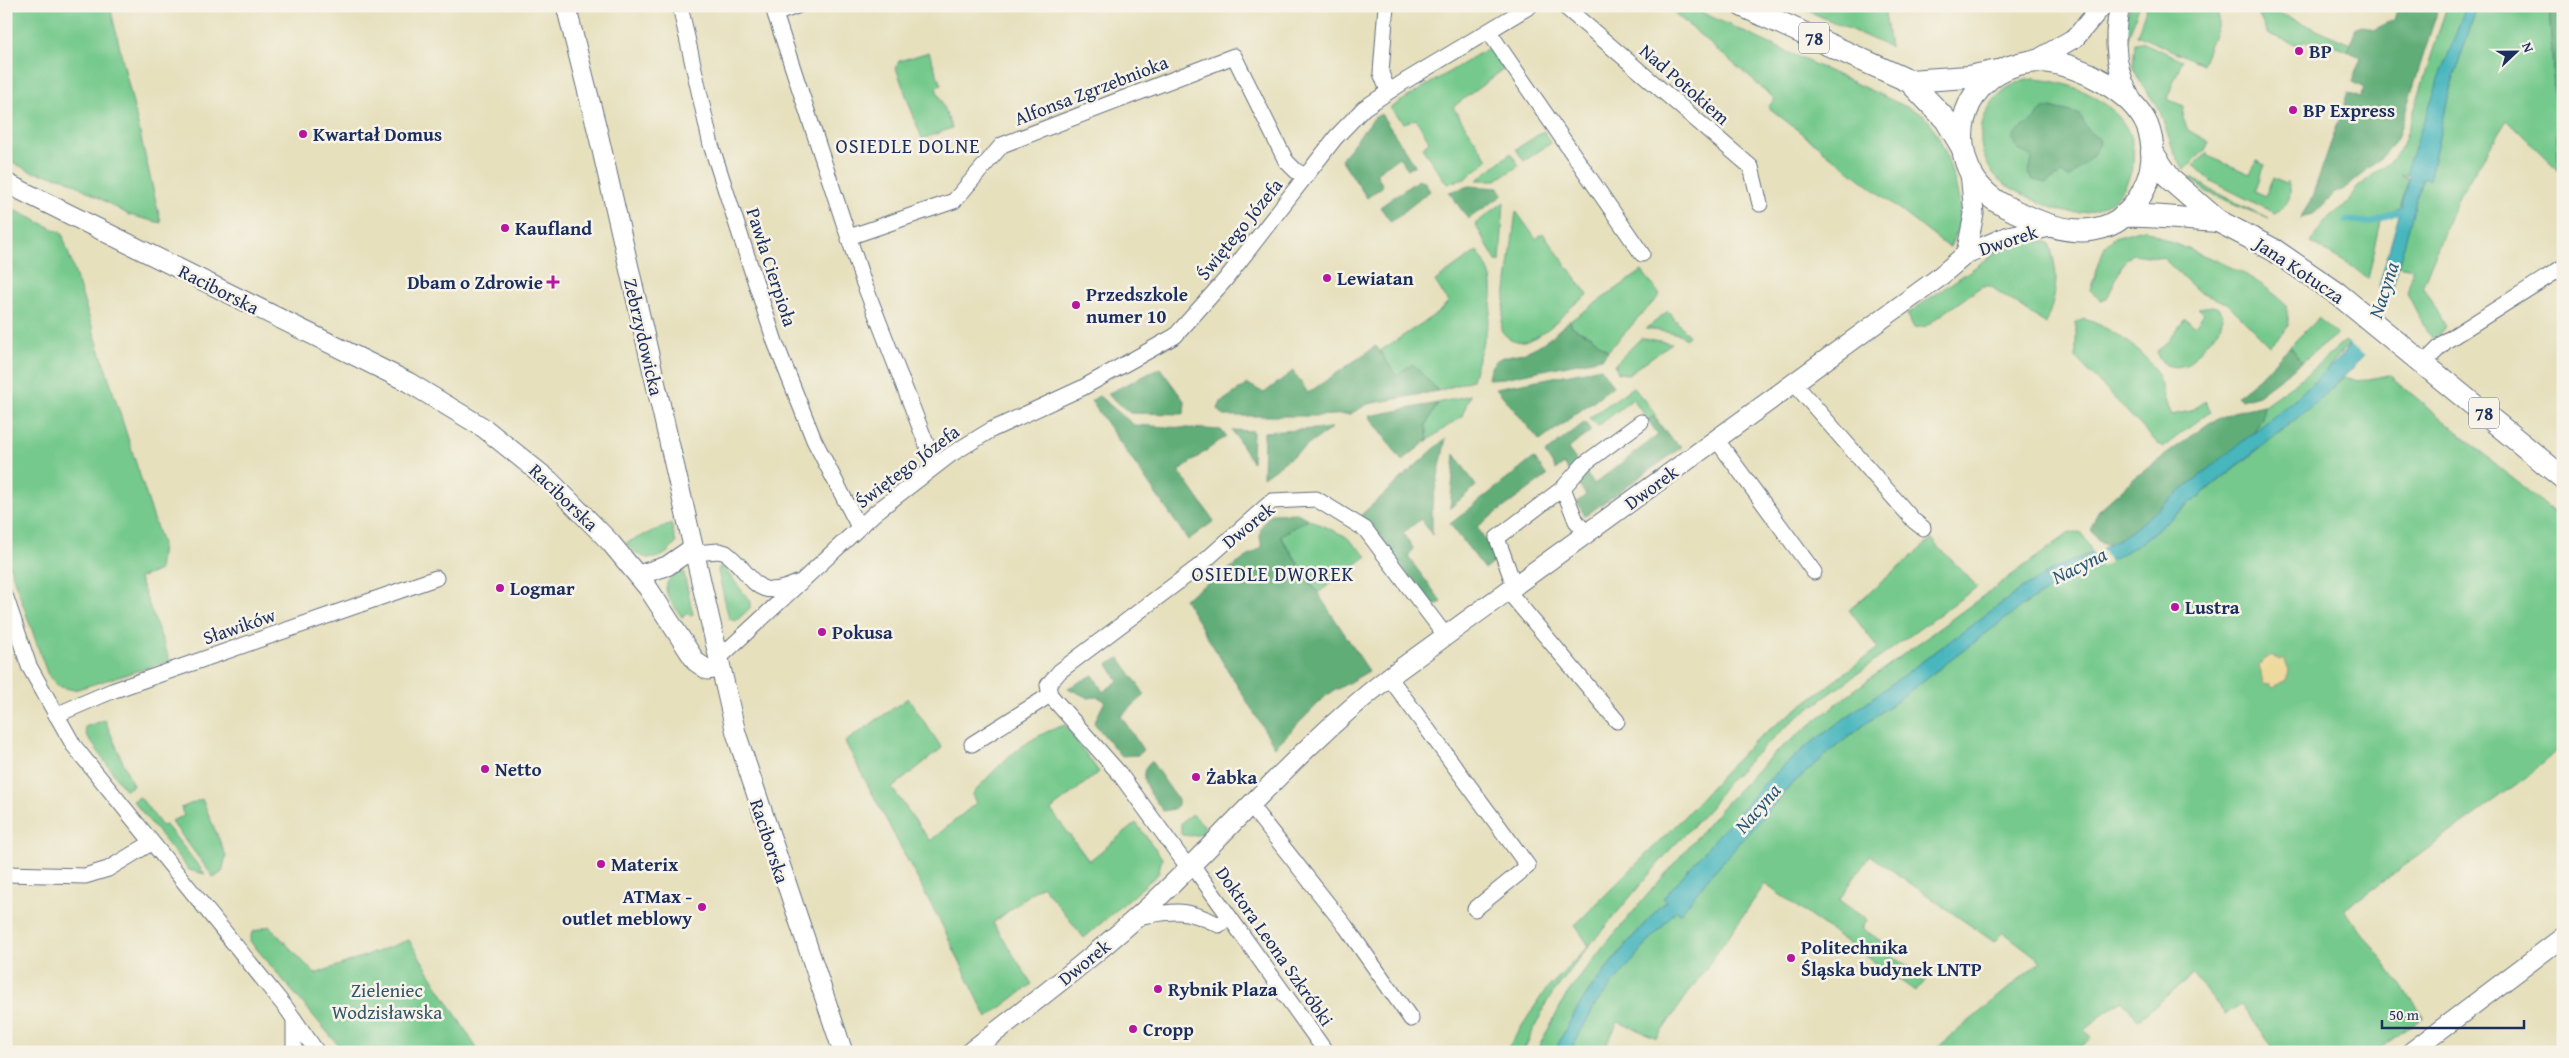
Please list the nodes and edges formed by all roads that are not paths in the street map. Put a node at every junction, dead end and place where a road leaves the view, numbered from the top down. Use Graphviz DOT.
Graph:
graph roads {
  1 [pos="566,6"];
  2 [pos="680,6"];
  3 [pos="798,6"];
  4 [pos="1386,6"];
  5 [pos="1530,6"];
  6 [pos="1564,6"];
  7 [pos="1743,6"];
  8 [pos="2102,6"];
  9 [pos="2120,6"];
  10 [pos="1489,32"];
  11 [pos="2035,61"];
  12 [pos="2001,71"];
  13 [pos="1909,81"];
  14 [pos="1388,91"];
  15 [pos="2136,107"];
  16 [pos="1962,146"];
  17 [pos="2152,152"];
  18 [pos="1970,172"];
  19 [pos="1306,176"];
  20 [pos="6,182"];
  21 [pos="1760,204"];
  22 [pos="2123,216"];
  23 [pos="2218,221"];
  24 [pos="2050,227"];
  25 [pos="848,237"];
  26 [pos="1642,254"];
  27 [pos="1966,254"];
  28 [pos="2563,267"];
  29 [pos="2424,363"];
  30 [pos="1793,382"];
  31 [pos="1641,422"];
  32 [pos="1716,440"];
  33 [pos="935,466"];
  34 [pos="2563,478"];
  35 [pos="1563,488"];
  36 [pos="859,528"];
  37 [pos="1923,528"];
  38 [pos="1586,534"];
  39 [pos="693,551"];
  40 [pos="1814,572"];
  41 [pos="638,575"];
  42 [pos="436,578"];
  43 [pos="798,582"];
  44 [pos="1511,588"];
  45 [pos="6,598"];
  46 [pos="1445,635"];
  47 [pos="719,663"];
  48 [pos="1388,677"];
  49 [pos="1050,695"];
  50 [pos="56,715"];
  51 [pos="1617,721"];
  52 [pos="972,744"];
  53 [pos="1250,805"];
  54 [pos="151,843"];
  55 [pos="1190,866"];
  56 [pos="6,874"];
  57 [pos="1475,909"];
  58 [pos="1137,917"];
  59 [pos="1224,921"];
  60 [pos="2563,937"];
  61 [pos="294,1019"];
  62 [pos="1411,1019"];
  63 [pos="294,1052"];
  64 [pos="317,1052"];
  65 [pos="842,1052"];
  66 [pos="970,1052"];
  67 [pos="1326,1052"];
  68 [pos="2411,1052"];
  1 -- 39 [label="street, Zebrzydowicka"];
  2 -- 36 [label="street, Pawła Cierpioła"];
  3 -- 25 [label="street"];
  4 -- 14 [label="street"];
  5 -- 10 [label="street, Świętego Józefa"];
  6 -- 21 [label="street, Nad Potokiem"];
  7 -- 13 [label="main road, 78"];
  8 -- 11 [label="street"];
  9 -- 15 [label="street"];
  10 -- 14 [label="street, Świętego Józefa"];
  10 -- 26 [label="street"];
  11 -- 12 [label="main road, 78"];
  11 -- 15 [label="main road, 78"];
  12 -- 13 [label="main road, 78"];
  12 -- 16 [label="main road, 78"];
  13 -- 16 [label="main road, 78"];
  14 -- 19 [label="street, Świętego Józefa"];
  15 -- 17 [label="main road, 78"];
  16 -- 18 [label="main road, 78"];
  17 -- 22 [label="main road, 78"];
  17 -- 23 [label="main road, Jana Kotucza / 78"];
  18 -- 24 [label="main road, 78"];
  18 -- 27 [label="street, Dworek"];
  19 -- 25 [label="street, Alfonsa Zgrzebnioka"];
  19 -- 33 [label="street, Świętego Józefa"];
  20 -- 41 [label="street, Raciborska"];
  22 -- 23 [label="main road, Jana Kotucza / 78"];
  22 -- 24 [label="main road, 78"];
  23 -- 29 [label="main road, Jana Kotucza / 78"];
  24 -- 27 [label="street, Dworek"];
  25 -- 33 [label="street"];
  27 -- 30 [label="street, Dworek"];
  28 -- 29 [label="street"];
  29 -- 34 [label="main road, Jana Kotucza / 78"];
  30 -- 32 [label="street, Dworek"];
  30 -- 37 [label="street"];
  31 -- 35 [label="street"];
  32 -- 38 [label="street, Dworek"];
  32 -- 40 [label="street"];
  33 -- 36 [label="street, Świętego Józefa"];
  35 -- 38 [label="street"];
  35 -- 44 [label="street"];
  36 -- 43 [label="street, Świętego Józefa"];
  38 -- 44 [label="street, Dworek"];
  39 -- 41 [label="street"];
  39 -- 43 [label="street, Świętego Józefa"];
  39 -- 47 [label="street, Zebrzydowicka"];
  41 -- 47 [label="street, Raciborska"];
  42 -- 50 [label="street, Sławików"];
  43 -- 47 [label="street, Świętego Józefa"];
  44 -- 46 [label="street, Dworek"];
  44 -- 51 [label="street"];
  45 -- 50 [label="street"];
  46 -- 48 [label="street, Dworek"];
  46 -- 49 [label="street, Dworek"];
  47 -- 65 [label="street, Raciborska"];
  48 -- 53 [label="street, Dworek"];
  48 -- 57 [label="street"];
  49 -- 52 [label="street"];
  49 -- 55 [label="street"];
  50 -- 54 [label="street"];
  53 -- 55 [label="street, Dworek"];
  53 -- 62 [label="street"];
  54 -- 56 [label="street"];
  54 -- 61 [label="street"];
  55 -- 58 [label="street, Dworek"];
  55 -- 59 [label="street, Doktora Leona Szkróbki"];
  58 -- 59 [label="street"];
  58 -- 66 [label="street, Dworek"];
  59 -- 67 [label="street, Doktora Leona Szkróbki"];
  60 -- 68 [label="street"];
  61 -- 63 [label="street"];
  61 -- 64 [label="street"];
}
